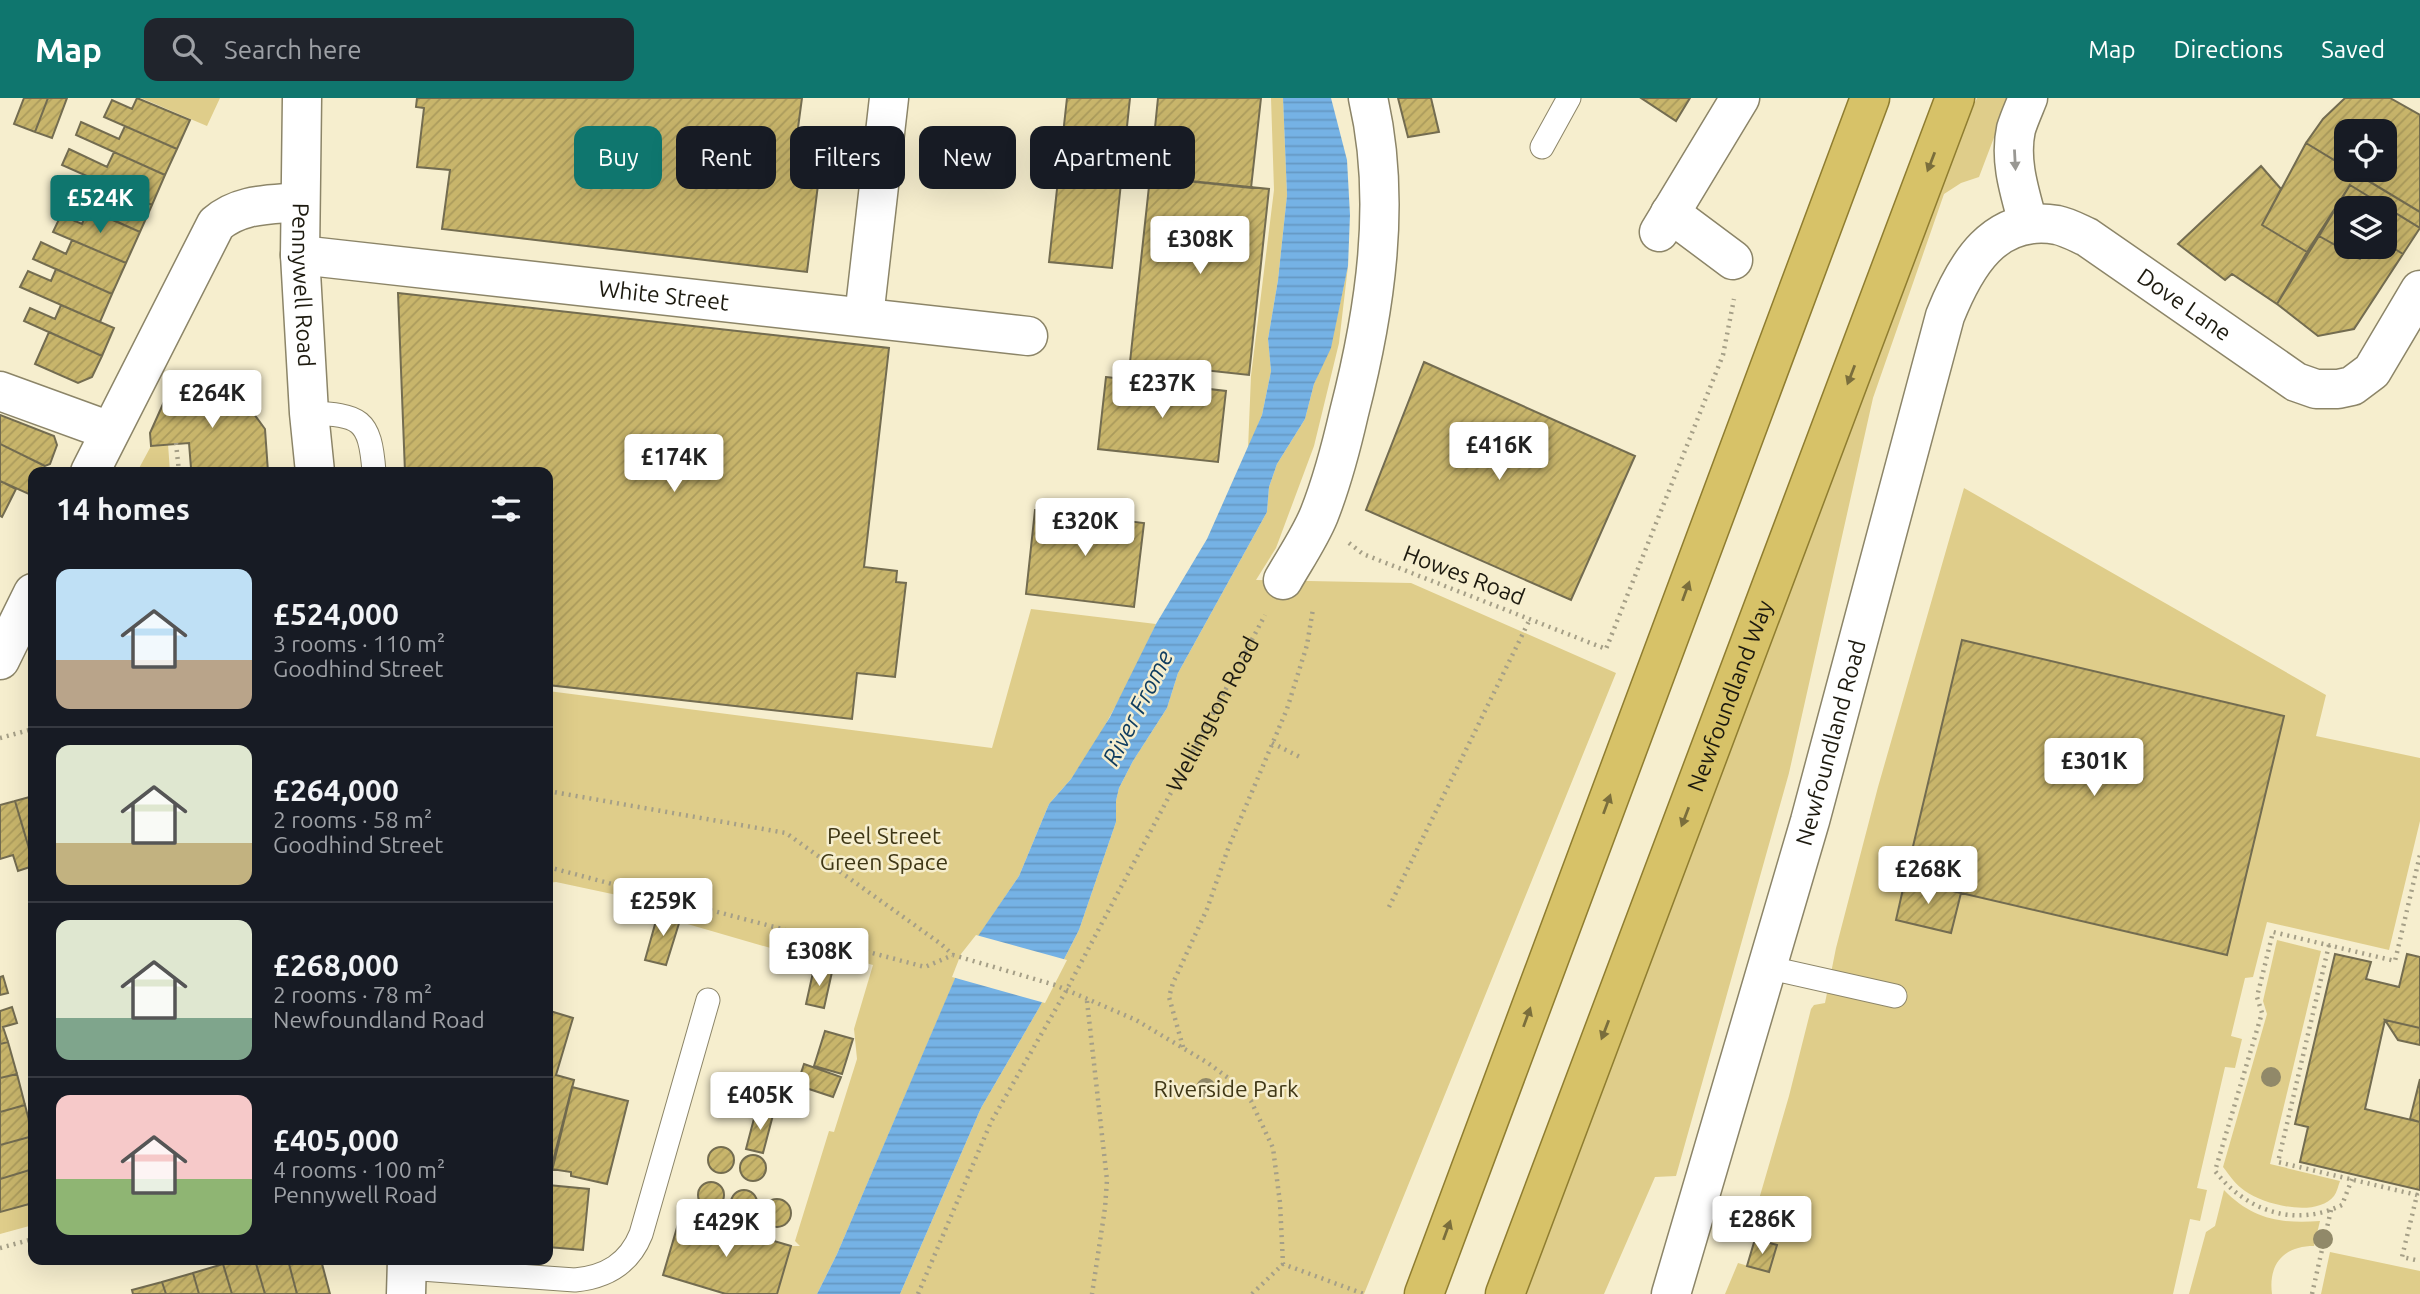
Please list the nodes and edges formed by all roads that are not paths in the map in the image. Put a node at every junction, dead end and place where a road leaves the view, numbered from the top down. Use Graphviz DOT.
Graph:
graph roads {
  1 [pos="302,98"];
  2 [pos="889,98"];
  3 [pos="1368,98"];
  4 [pos="1570,98"];
  5 [pos="1740,98"];
  6 [pos="1870,98"];
  7 [pos="1955,98"];
  8 [pos="2028,98"];
  9 [pos="1542,146"];
  10 [pos="300,202"];
  11 [pos="2028,223"];
  12 [pos="300,255"];
  13 [pos="1733,260"];
  14 [pos="2420,290"];
  15 [pos="864,317"];
  16 [pos="1028,336"];
  17 [pos="0,391"];
  18 [pos="309,413"];
  19 [pos="110,431"];
  20 [pos="92,467"];
  21 [pos="314,467"];
  22 [pos="374,467"];
  23 [pos="1283,580"];
  24 [pos="28,603"];
  25 [pos="0,660"];
  26 [pos="1766,967"];
  27 [pos="1895,996"];
  28 [pos="708,1000"];
  29 [pos="407,1274"];
  30 [pos="1423,1294"];
  31 [pos="1505,1294"];
  32 [pos="1671,1294"];
  1 -- 10 [label="street, Pennywell Road"];
  2 -- 15 [label="street"];
  3 -- 23 [label="street"];
  4 -- 9 [label="lane"];
  5 -- 13 [label="street"];
  30 -- 6 [label="highway, one-way"];
  7 -- 31 [label="highway, Newfoundland Way, one-way"];
  8 -- 11 [label="street, one-way"];
  10 -- 12 [label="street, Pennywell Road"];
  10 -- 19 [label="street"];
  11 -- 14 [label="street, Dove Lane"];
  11 -- 26 [label="street, Newfoundland Road"];
  12 -- 15 [label="street, White Street"];
  12 -- 18 [label="street, Pennywell Road"];
  15 -- 16 [label="street, White Street"];
  17 -- 19 [label="street"];
  18 -- 21 [label="street, Pennywell Road"];
  18 -- 22 [label="lane"];
  19 -- 20 [label="street"];
  24 -- 25 [label="street"];
  26 -- 27 [label="lane"];
  26 -- 32 [label="street, Newfoundland Road"];
  28 -- 29 [label="lane"];
}
